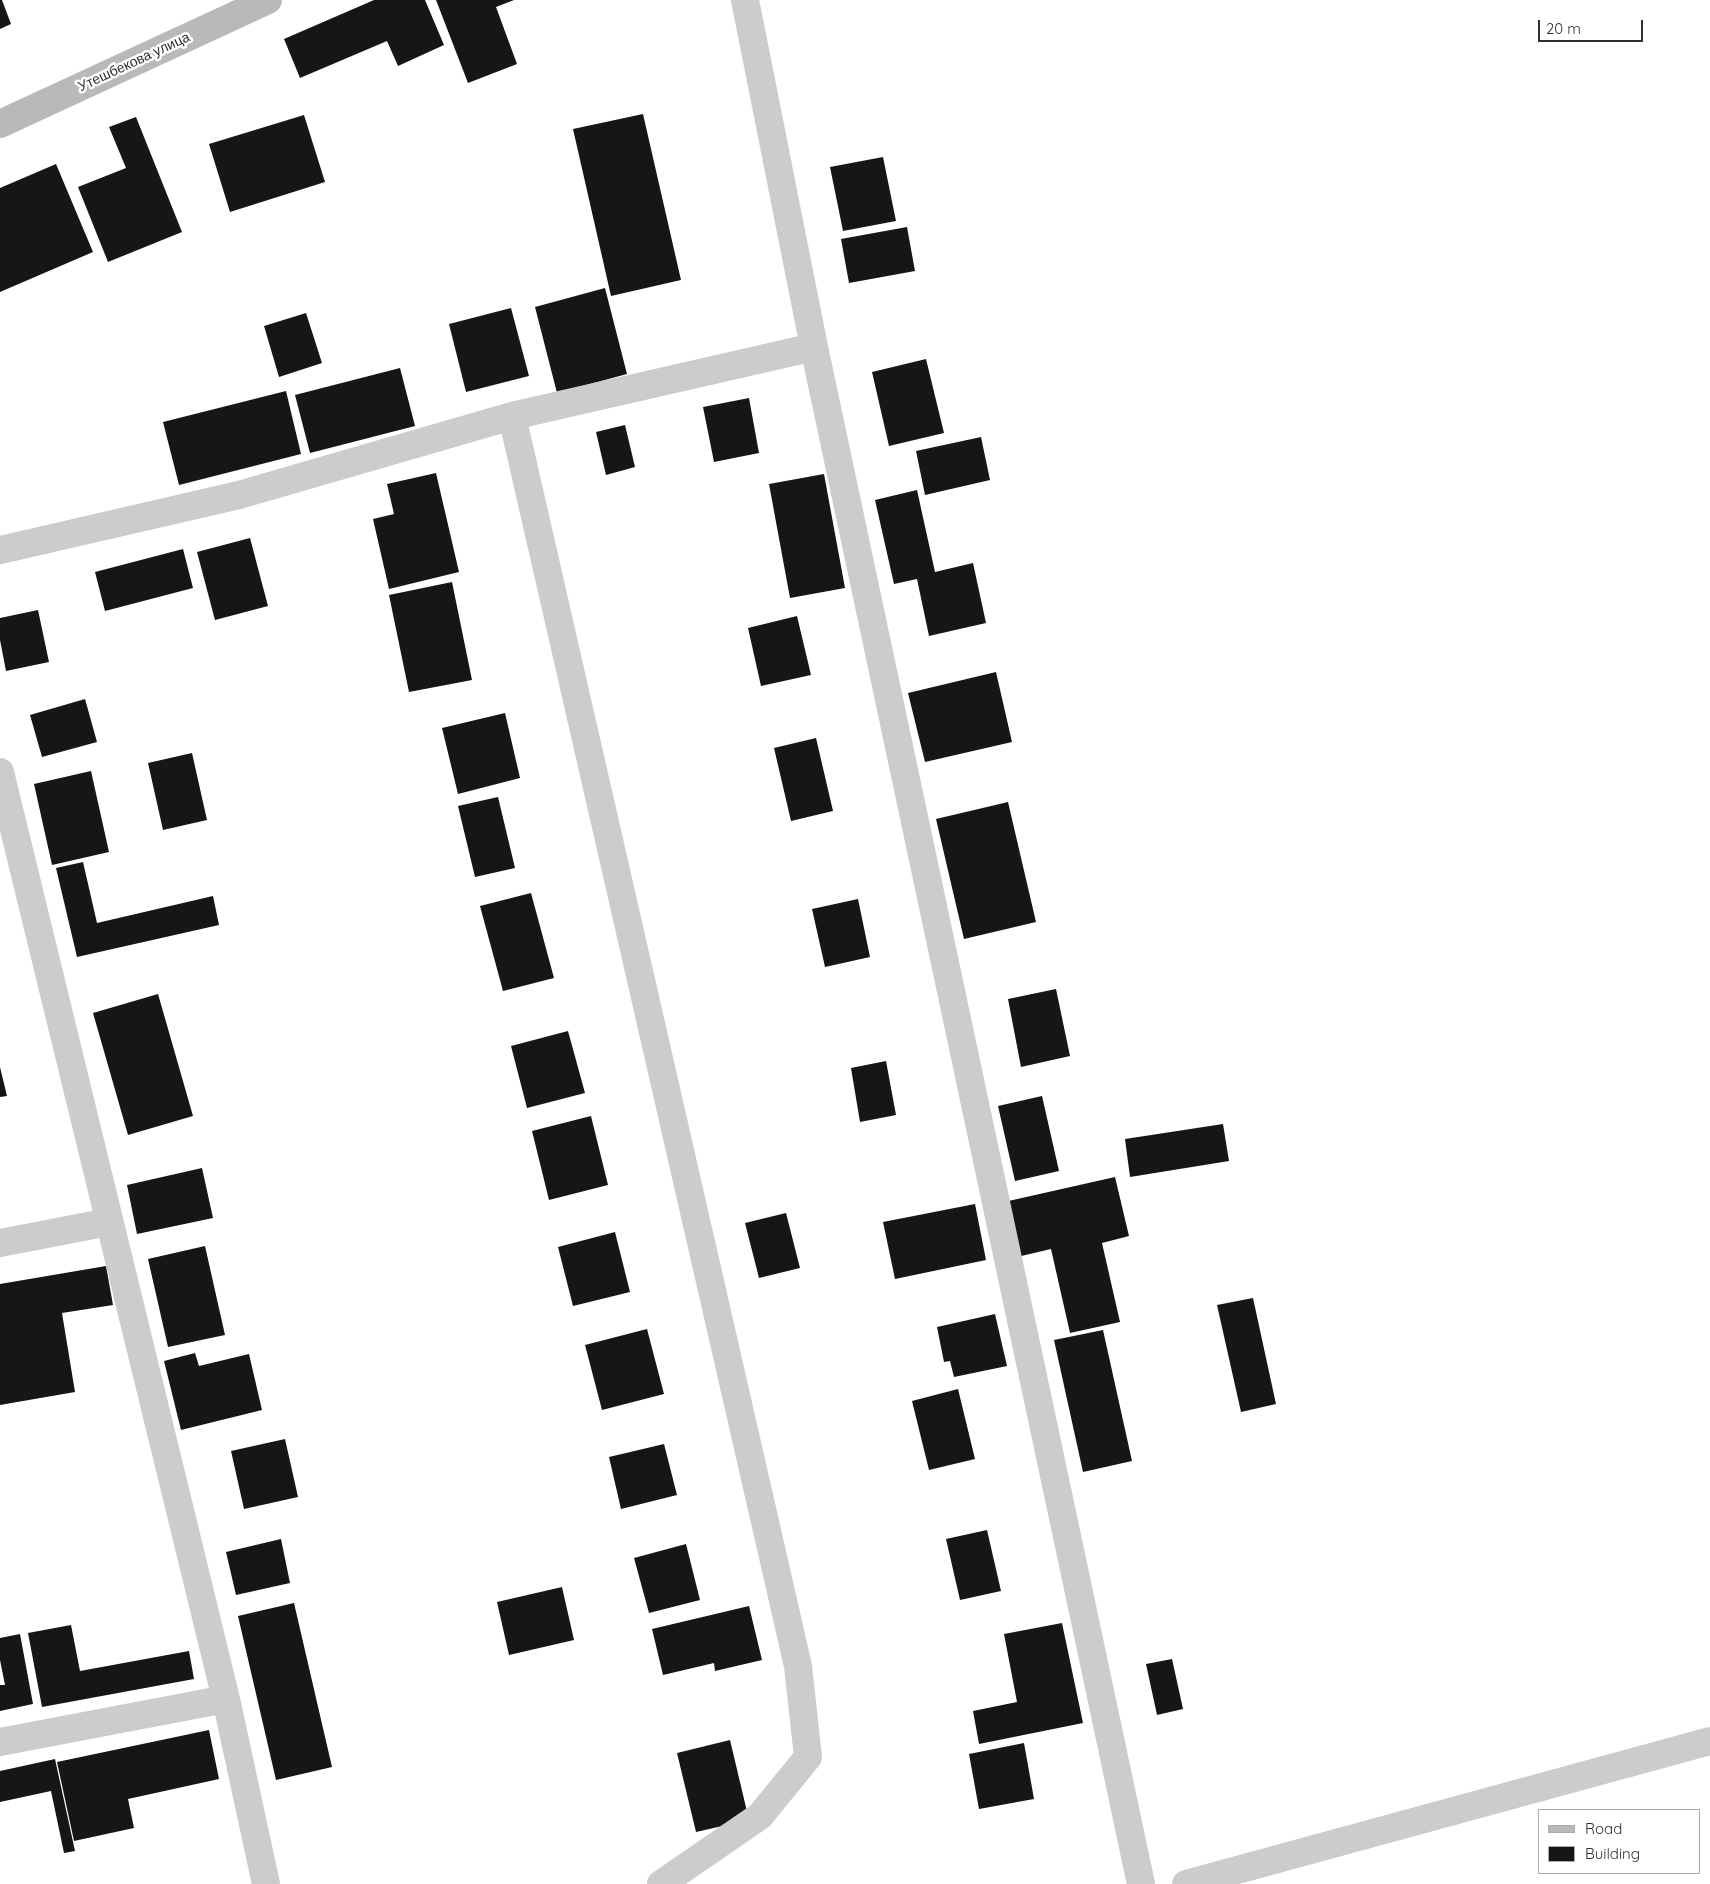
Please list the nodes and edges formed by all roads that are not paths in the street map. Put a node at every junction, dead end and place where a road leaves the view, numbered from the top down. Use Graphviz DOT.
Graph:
graph roads {
  1 [pos="268,0"];
  2 [pos="746,0"];
  3 [pos="0,124"];
  4 [pos="814,347"];
  5 [pos="512,416"];
  6 [pos="0,550"];
  7 [pos="0,772"];
  8 [pos="110,1222"];
  9 [pos="0,1243"];
  10 [pos="226,1699"];
  11 [pos="1710,1740"];
  12 [pos="0,1742"];
  13 [pos="266,1884"];
  14 [pos="661,1884"];
  15 [pos="1141,1884"];
  16 [pos="1186,1884"];
  1 -- 3 [label="main road, Утешбекова улица"];
  2 -- 4 [label="street"];
  4 -- 5 [label="street"];
  4 -- 15 [label="street"];
  5 -- 6 [label="street"];
  5 -- 14 [label="street"];
  7 -- 8 [label="street"];
  8 -- 9 [label="street"];
  8 -- 10 [label="street"];
  10 -- 12 [label="street"];
  10 -- 13 [label="street"];
  11 -- 16 [label="street"];
}
